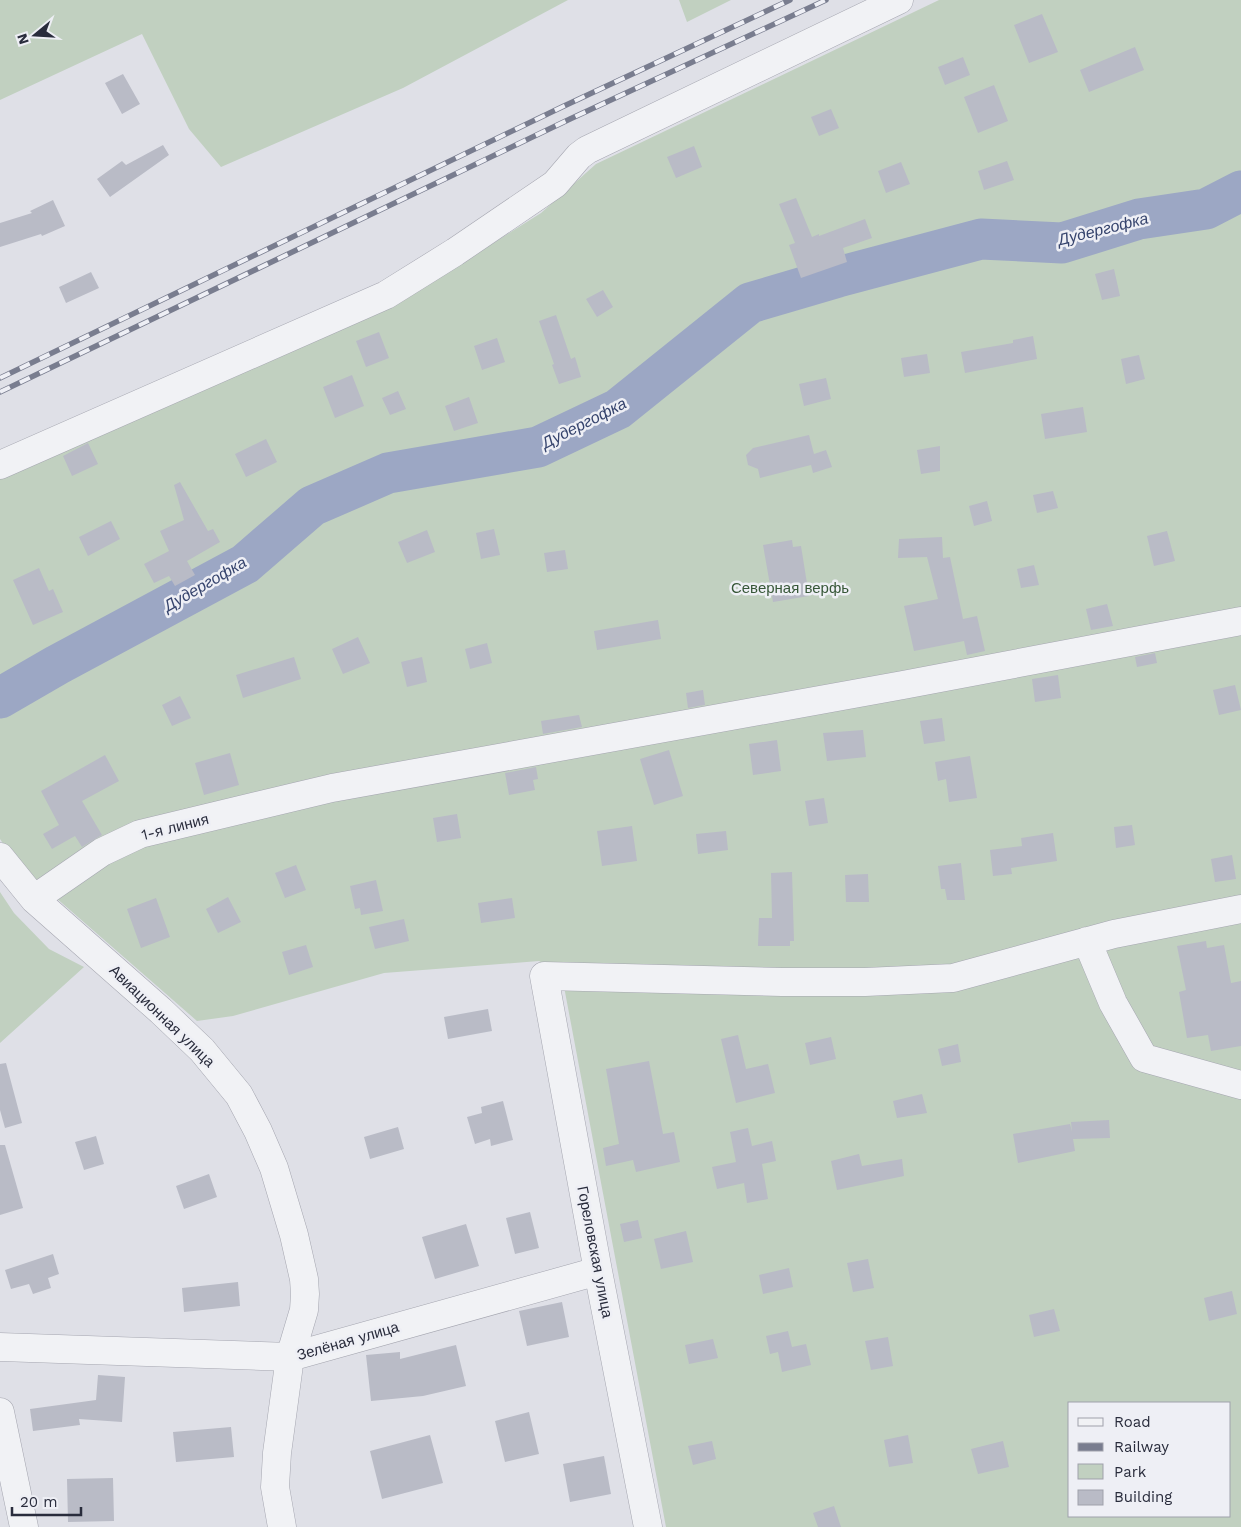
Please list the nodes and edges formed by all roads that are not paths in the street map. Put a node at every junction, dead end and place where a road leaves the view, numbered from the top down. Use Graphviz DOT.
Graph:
graph roads {
  1 [pos="899,0"];
  2 [pos="0,465"];
  3 [pos="1241,621"];
  4 [pos="0,857"];
  5 [pos="34,899"];
  6 [pos="1241,909"];
  7 [pos="1088,941"];
  8 [pos="1241,1085"];
  9 [pos="598,1271"];
  10 [pos="0,1347"];
  11 [pos="290,1357"];
  12 [pos="0,1412"];
  13 [pos="24,1527"];
  14 [pos="282,1527"];
  15 [pos="648,1527"];
  1 -- 2 [label="street"];
  3 -- 5 [label="street, 1-я линия"];
  4 -- 5 [label="street, Авиационная улица"];
  5 -- 11 [label="street, Авиационная улица"];
  6 -- 7 [label="street"];
  7 -- 8 [label="street"];
  7 -- 9 [label="street, Гореловская улица"];
  9 -- 11 [label="street, Зелёная улица"];
  9 -- 15 [label="street, Гореловская улица"];
  10 -- 11 [label="street, Зелёная улица"];
  11 -- 14 [label="street, Авиационная улица"];
  12 -- 13 [label="street"];
}
